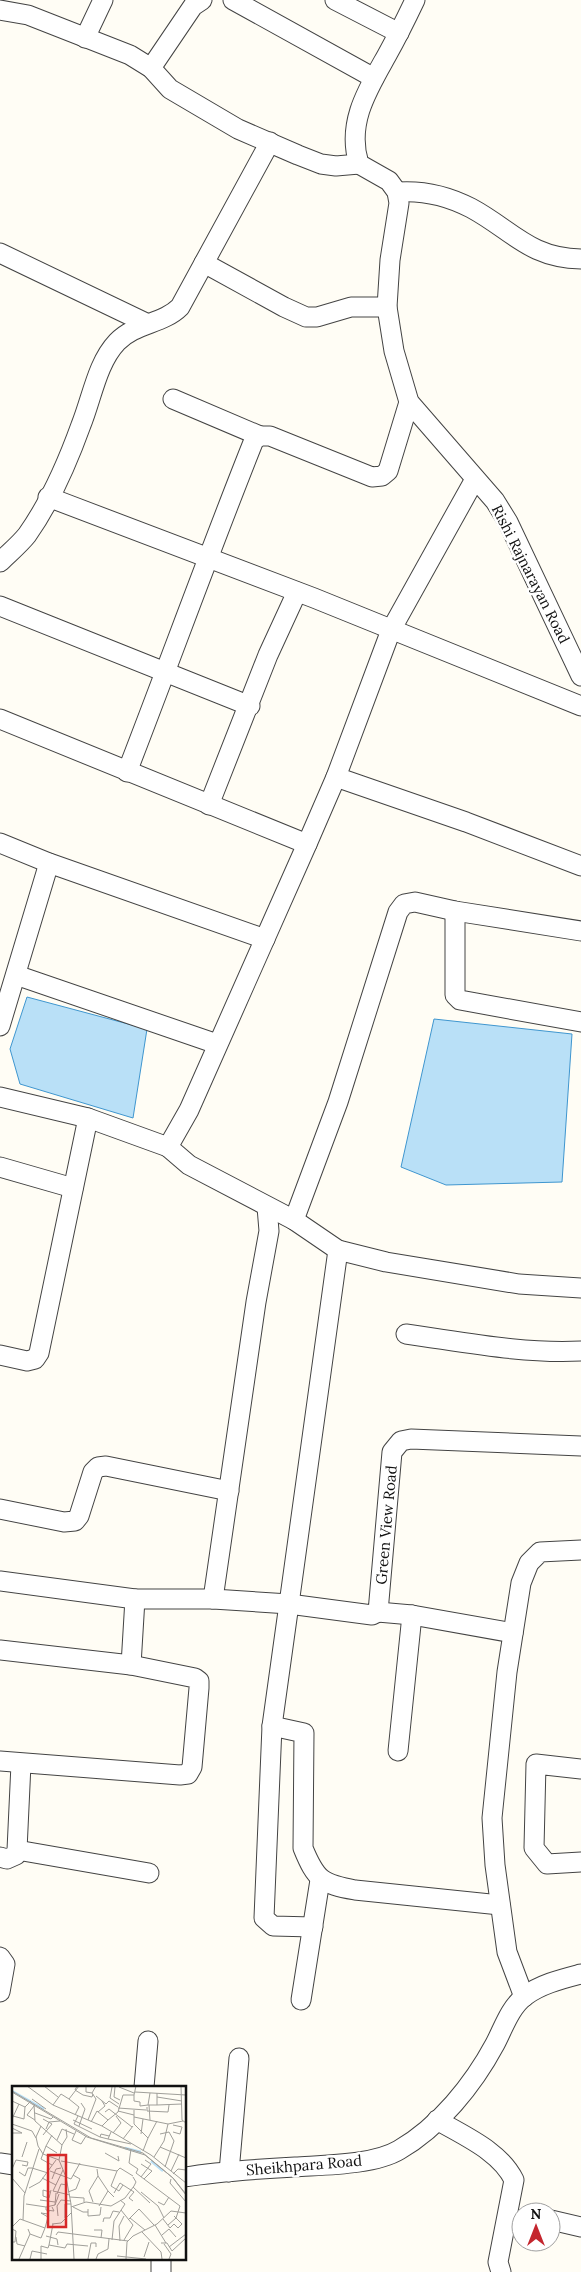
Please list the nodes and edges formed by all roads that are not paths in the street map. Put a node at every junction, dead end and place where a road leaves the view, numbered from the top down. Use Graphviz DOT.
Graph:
graph roads {
  1 [pos="103,0"];
  2 [pos="202,0"];
  3 [pos="233,0"];
  4 [pos="334,0"];
  5 [pos="415,0"];
  6 [pos="0,10"];
  7 [pos="398,33"];
  8 [pos="85,38"];
  9 [pos="151,68"];
  10 [pos="374,78"];
  11 [pos="270,142"];
  12 [pos="359,164"];
  13 [pos="397,192"];
  14 [pos="0,253"];
  15 [pos="581,259"];
  16 [pos="204,263"];
  17 [pos="387,307"];
  18 [pos="146,323"];
  19 [pos="173,399"];
  20 [pos="409,402"];
  21 [pos="260,436"];
  22 [pos="475,479"];
  23 [pos="48,497"];
  24 [pos="206,558"];
  25 [pos="0,562"];
  26 [pos="297,592"];
  27 [pos="0,606"];
  28 [pos="391,630"];
  29 [pos="167,671"];
  30 [pos="581,676"];
  31 [pos="250,706"];
  32 [pos="581,706"];
  33 [pos="0,719"];
  34 [pos="127,772"];
  35 [pos="336,777"];
  36 [pos="209,805"];
  37 [pos="0,843"];
  38 [pos="307,844"];
  39 [pos="49,862"];
  40 [pos="581,866"];
  41 [pos="455,911"];
  42 [pos="581,931"];
  43 [pos="265,938"];
  44 [pos="16,975"];
  45 [pos="581,1022"];
  46 [pos="0,1026"];
  47 [pos="217,1044"];
  48 [pos="0,1097"];
  49 [pos="88,1118"];
  50 [pos="168,1147"];
  51 [pos="0,1167"];
  52 [pos="73,1188"];
  53 [pos="267,1207"];
  54 [pos="294,1220"];
  55 [pos="338,1250"];
  56 [pos="581,1288"];
  57 [pos="406,1334"];
  58 [pos="581,1351"];
  59 [pos="0,1355"];
  60 [pos="581,1446"];
  61 [pos="228,1491"];
  62 [pos="0,1509"];
  63 [pos="581,1550"];
  64 [pos="0,1581"];
  65 [pos="135,1599"];
  66 [pos="213,1599"];
  67 [pos="289,1604"];
  68 [pos="378,1612"];
  69 [pos="412,1615"];
  70 [pos="513,1634"];
  71 [pos="0,1650"];
  72 [pos="130,1665"];
  73 [pos="272,1726"];
  74 [pos="398,1751"];
  75 [pos="0,1761"];
  76 [pos="21,1764"];
  77 [pos="581,1769"];
  78 [pos="18,1850"];
  79 [pos="0,1857"];
  80 [pos="581,1862"];
  81 [pos="149,1873"];
  82 [pos="320,1880"];
  83 [pos="500,1905"];
  84 [pos="313,1927"];
  85 [pos="0,1957"];
  86 [pos="581,1974"];
  87 [pos="0,1992"];
  88 [pos="524,1997"];
  89 [pos="301,2000"];
  90 [pos="148,2041"];
  91 [pos="239,2058"];
  92 [pos="144,2086"];
  93 [pos="437,2120"];
  94 [pos="229,2172"];
  95 [pos="186,2177"];
  96 [pos="517,2202"];
  97 [pos="561,2222"];
  98 [pos="581,2227"];
  99 [pos="511,2228"];
  100 [pos="501,2272"];
  1 -- 8 [label="street"];
  2 -- 9 [label="street"];
  3 -- 10 [label="street"];
  4 -- 7 [label="street"];
  5 -- 7 [label="street"];
  6 -- 8 [label="street"];
  7 -- 10 [label="street"];
  8 -- 9 [label="street"];
  9 -- 11 [label="street"];
  10 -- 12 [label="street"];
  11 -- 12 [label="street"];
  11 -- 16 [label="street"];
  12 -- 13 [label="street"];
  13 -- 15 [label="street"];
  13 -- 17 [label="street, Rishi Rajnarayan Road"];
  14 -- 18 [label="street"];
  16 -- 17 [label="street"];
  16 -- 18 [label="street"];
  17 -- 20 [label="street, Rishi Rajnarayan Road"];
  18 -- 23 [label="street"];
  19 -- 21 [label="street"];
  20 -- 21 [label="street"];
  20 -- 22 [label="street, Rishi Rajnarayan Road"];
  21 -- 24 [label="street"];
  22 -- 28 [label="street"];
  22 -- 30 [label="street, Rishi Rajnarayan Road"];
  23 -- 24 [label="street"];
  23 -- 25 [label="street"];
  24 -- 26 [label="street"];
  24 -- 29 [label="street"];
  26 -- 28 [label="street"];
  26 -- 31 [label="street"];
  27 -- 29 [label="street"];
  28 -- 32 [label="street"];
  28 -- 35 [label="street"];
  29 -- 31 [label="street"];
  29 -- 34 [label="street"];
  31 -- 36 [label="street"];
  33 -- 34 [label="street"];
  34 -- 36 [label="street"];
  35 -- 38 [label="street"];
  35 -- 40 [label="street"];
  36 -- 38 [label="street"];
  37 -- 39 [label="street"];
  38 -- 43 [label="street"];
  39 -- 43 [label="street"];
  39 -- 44 [label="street"];
  41 -- 42 [label="street"];
  41 -- 45 [label="street"];
  41 -- 54 [label="street"];
  43 -- 47 [label="street"];
  44 -- 46 [label="street"];
  44 -- 47 [label="street"];
  47 -- 50 [label="street"];
  48 -- 49 [label="street"];
  49 -- 50 [label="street"];
  49 -- 52 [label="street"];
  50 -- 53 [label="street"];
  51 -- 52 [label="street"];
  52 -- 59 [label="street"];
  53 -- 54 [label="street"];
  53 -- 61 [label="street"];
  54 -- 55 [label="street"];
  55 -- 56 [label="street"];
  55 -- 67 [label="street"];
  57 -- 58 [label="street"];
  60 -- 68 [label="street, Green View Road"];
  61 -- 62 [label="street"];
  61 -- 66 [label="street"];
  63 -- 70 [label="street"];
  64 -- 65 [label="street"];
  65 -- 66 [label="street"];
  65 -- 72 [label="street"];
  66 -- 67 [label="street"];
  67 -- 68 [label="street"];
  67 -- 73 [label="street"];
  68 -- 69 [label="street"];
  69 -- 70 [label="street"];
  69 -- 74 [label="street"];
  70 -- 83 [label="street"];
  71 -- 72 [label="street"];
  72 -- 76 [label="street"];
  73 -- 82 [label="street"];
  73 -- 84 [label="street"];
  75 -- 76 [label="street"];
  76 -- 78 [label="street"];
  77 -- 80 [label="street"];
  78 -- 79 [label="street"];
  78 -- 81 [label="street"];
  82 -- 83 [label="street"];
  82 -- 84 [label="street"];
  83 -- 88 [label="street"];
  84 -- 89 [label="street"];
  85 -- 87 [label="street"];
  86 -- 88 [label="street, Sheikhpara Road"];
  88 -- 93 [label="street, Sheikhpara Road"];
  90 -- 92 [label="street"];
  91 -- 94 [label="street"];
  93 -- 94 [label="street, Sheikhpara Road"];
  93 -- 96 [label="street"];
  94 -- 95 [label="street, Sheikhpara Road"];
  97 -- 98 [label="street"];
  99 -- 100 [label="street"];
}
